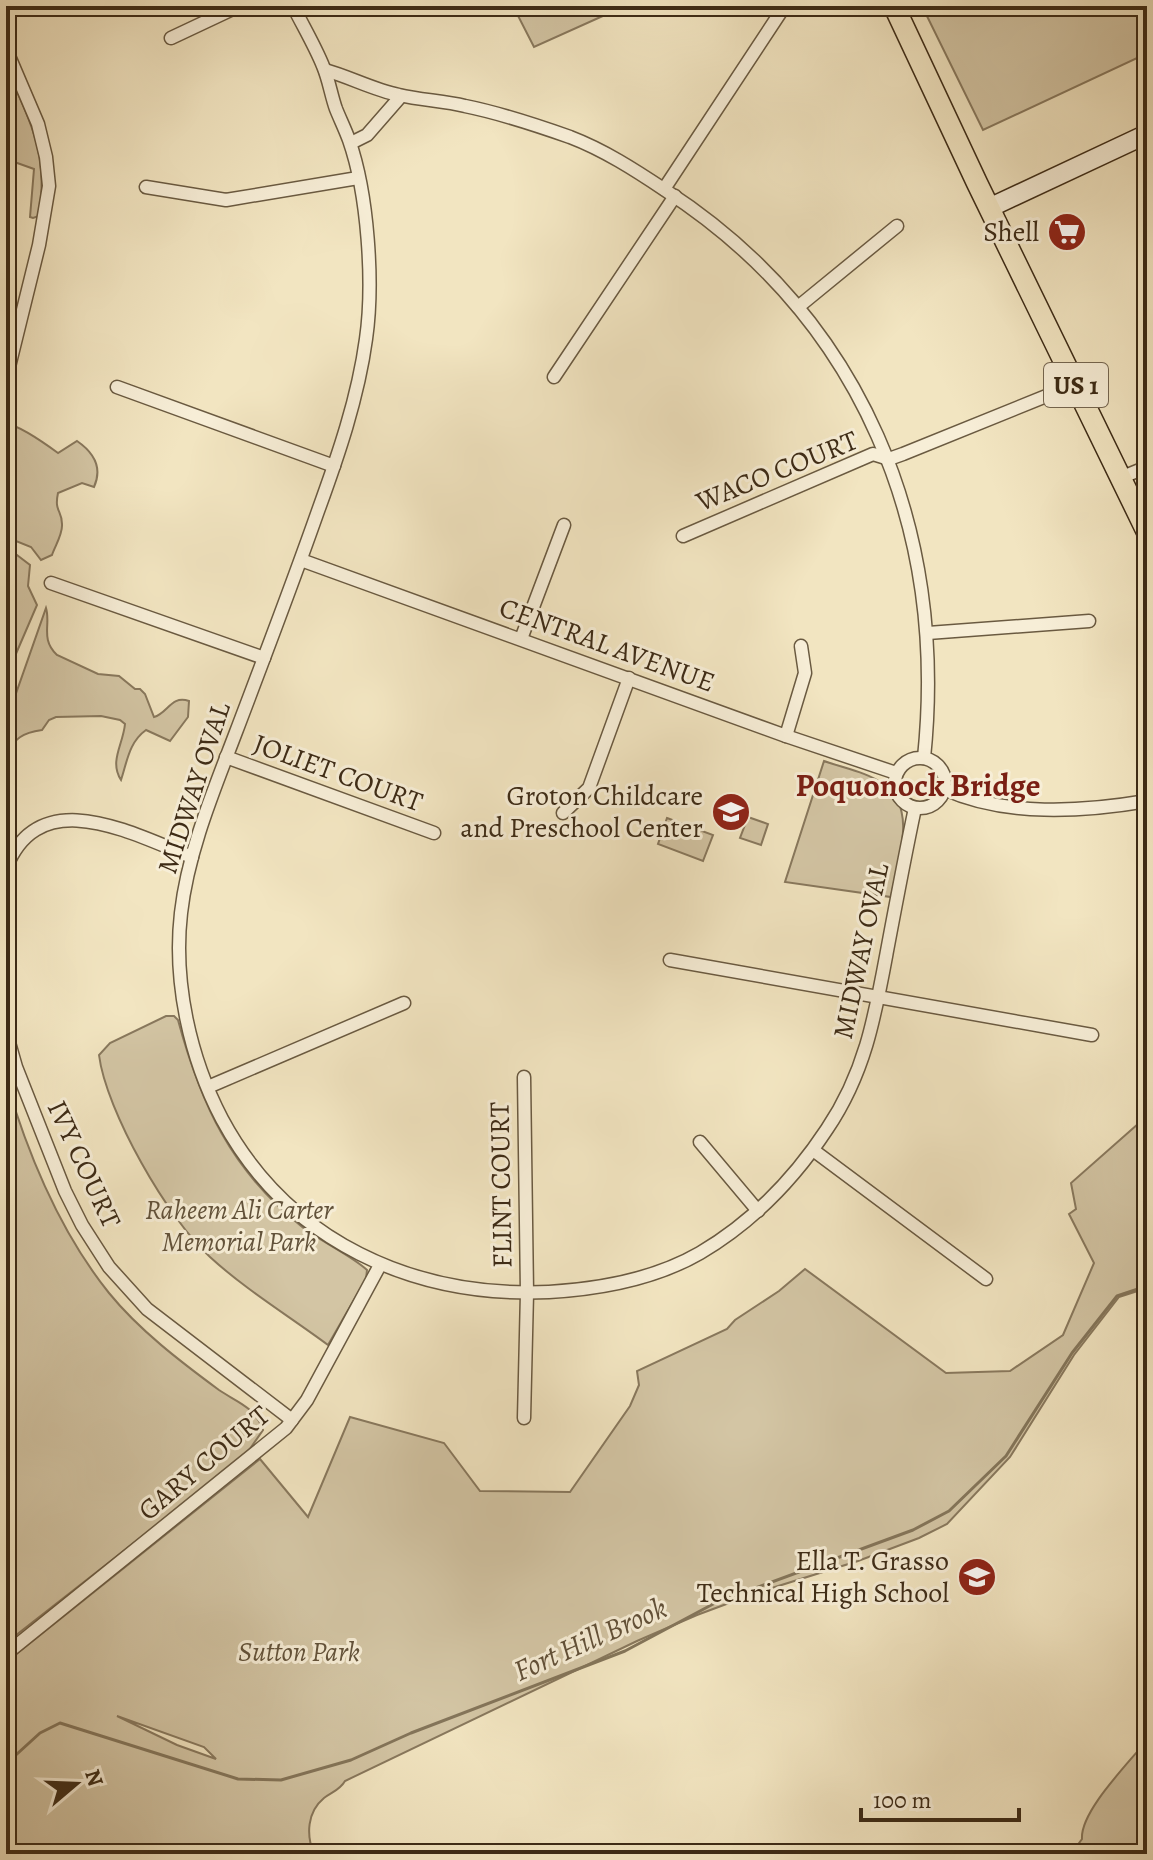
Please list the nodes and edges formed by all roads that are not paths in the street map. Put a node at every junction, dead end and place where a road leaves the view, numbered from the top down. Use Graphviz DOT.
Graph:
graph roads {
  1 [pos="239,6"];
  2 [pos="293,6"];
  3 [pos="894,6"];
  4 [pos="784,7"];
  5 [pos="171,38"];
  6 [pos="6,49"];
  7 [pos="325,70"];
  8 [pos="401,96"];
  9 [pos="1147,134"];
  10 [pos="351,143"];
  11 [pos="358,178"];
  12 [pos="146,187"];
  13 [pos="669,193"];
  14 [pos="989,208"];
  15 [pos="897,226"];
  16 [pos="798,307"];
  17 [pos="554,377"];
  18 [pos="6,379"];
  19 [pos="1076,384"];
  20 [pos="117,387"];
  21 [pos="889,459"];
  22 [pos="334,466"];
  23 [pos="1147,467"];
  24 [pos="1120,478"];
  25 [pos="564,525"];
  26 [pos="1147,532"];
  27 [pos="683,536"];
  28 [pos="301,560"];
  29 [pos="51,583"];
  30 [pos="1089,621"];
  31 [pos="928,633"];
  32 [pos="521,639"];
  33 [pos="801,646"];
  34 [pos="264,658"];
  35 [pos="629,678"];
  36 [pos="786,736"];
  37 [pos="226,757"];
  38 [pos="924,758"];
  39 [pos="896,773"];
  40 [pos="944,789"];
  41 [pos="1147,801"];
  42 [pos="915,808"];
  43 [pos="563,813"];
  44 [pos="434,833"];
  45 [pos="192,857"];
  46 [pos="6,868"];
  47 [pos="670,960"];
  48 [pos="879,997"];
  49 [pos="404,1003"];
  50 [pos="6,1032"];
  51 [pos="1092,1035"];
  52 [pos="524,1077"];
  53 [pos="208,1087"];
  54 [pos="700,1142"];
  55 [pos="813,1150"];
  56 [pos="758,1211"];
  57 [pos="380,1265"];
  58 [pos="986,1279"];
  59 [pos="527,1293"];
  60 [pos="524,1418"];
  61 [pos="292,1420"];
  62 [pos="6,1654"];
  1 -- 5 [label="street"];
  2 -- 7 [label="street, MIDWAY OVAL"];
  3 -- 14 [label="main road, US 1"];
  4 -- 13 [label="street"];
  6 -- 18 [label="street"];
  7 -- 8 [label="street"];
  7 -- 10 [label="street, MIDWAY OVAL"];
  8 -- 10 [label="street"];
  8 -- 13 [label="street"];
  9 -- 14 [label="main road"];
  10 -- 11 [label="street, MIDWAY OVAL"];
  11 -- 12 [label="street"];
  11 -- 22 [label="street, MIDWAY OVAL"];
  13 -- 16 [label="street"];
  13 -- 17 [label="street"];
  14 -- 19 [label="main road, US 1"];
  15 -- 16 [label="street"];
  16 -- 21 [label="street"];
  19 -- 21 [label="street, WACO COURT"];
  19 -- 24 [label="main road, US 1"];
  20 -- 22 [label="street"];
  21 -- 27 [label="street, WACO COURT"];
  21 -- 31 [label="street"];
  22 -- 28 [label="street, MIDWAY OVAL"];
  23 -- 24 [label="street"];
  24 -- 26 [label="main road, US 1"];
  25 -- 32 [label="street"];
  28 -- 32 [label="street, CENTRAL AVENUE"];
  28 -- 34 [label="street, MIDWAY OVAL"];
  29 -- 34 [label="street"];
  30 -- 31 [label="street"];
  31 -- 38 [label="street"];
  32 -- 35 [label="street, CENTRAL AVENUE"];
  33 -- 36 [label="street"];
  34 -- 37 [label="street, MIDWAY OVAL"];
  35 -- 36 [label="street, CENTRAL AVENUE"];
  35 -- 43 [label="street"];
  36 -- 39 [label="street, CENTRAL AVENUE"];
  37 -- 44 [label="street, JOLIET COURT"];
  37 -- 45 [label="street, MIDWAY OVAL"];
  38 -- 39 [label="street"];
  38 -- 40 [label="street"];
  39 -- 42 [label="street"];
  40 -- 41 [label="street"];
  40 -- 42 [label="street"];
  42 -- 48 [label="street, MIDWAY OVAL"];
  45 -- 46 [label="street"];
  45 -- 53 [label="street, MIDWAY OVAL"];
  47 -- 48 [label="street"];
  48 -- 51 [label="street"];
  48 -- 55 [label="street, MIDWAY OVAL"];
  49 -- 53 [label="street"];
  50 -- 61 [label="street, IVY COURT"];
  52 -- 59 [label="street, FLINT COURT"];
  53 -- 57 [label="street, MIDWAY OVAL"];
  54 -- 56 [label="street"];
  55 -- 56 [label="street, MIDWAY OVAL"];
  55 -- 58 [label="street"];
  56 -- 59 [label="street, MIDWAY OVAL"];
  57 -- 59 [label="street, MIDWAY OVAL"];
  57 -- 61 [label="street, GARY COURT"];
  59 -- 60 [label="street, FLINT COURT"];
  61 -- 62 [label="street, GARY COURT"];
}
